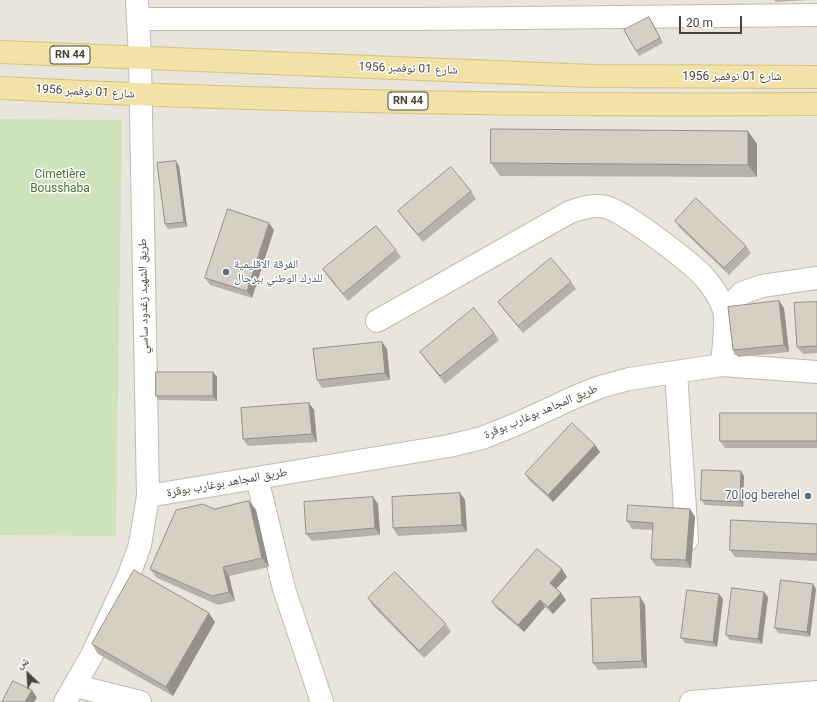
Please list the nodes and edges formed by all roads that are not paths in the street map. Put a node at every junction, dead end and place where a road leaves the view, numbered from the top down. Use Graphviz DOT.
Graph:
graph roads {
  1 [pos="138,10"];
  2 [pos="817,15"];
  3 [pos="0,52"];
  4 [pos="140,58"];
  5 [pos="817,77"];
  6 [pos="0,88"];
  7 [pos="140,95"];
  8 [pos="817,104"];
  9 [pos="817,278"];
  10 [pos="724,311"];
  11 [pos="377,321"];
  12 [pos="722,364"];
  13 [pos="676,372"];
  14 [pos="817,372"];
  15 [pos="258,478"];
  16 [pos="148,496"];
  17 [pos="687,541"];
  18 [pos="817,692"];
  19 [pos="70,694"];
  20 [pos="791,698"];
  21 [pos="140,702"];
  22 [pos="322,702"];
  23 [pos="691,702"];
  1 -- 2 [label="street"];
  1 -- 4 [label="street, طريق الشهيد زغدود ساسي"];
  3 -- 4 [label="main road, شارع 01 نوفمبر 1956 / RN 44"];
  4 -- 5 [label="main road, شارع 01 نوفمبر 1956 / RN 44"];
  4 -- 7 [label="street, طريق الشهيد زغدود ساسي"];
  6 -- 7 [label="main road, شارع 01 نوفمبر 1956 / RN 44"];
  7 -- 8 [label="main road, شارع 01 نوفمبر 1956 / RN 44"];
  7 -- 16 [label="street, طريق الشهيد زغدود ساسي"];
  9 -- 10 [label="street"];
  10 -- 11 [label="street"];
  10 -- 12 [label="street"];
  12 -- 13 [label="street, طريق المجاهد بوغارب بوقرة"];
  12 -- 14 [label="street, طريق المجاهد بوغارب بوقرة"];
  13 -- 15 [label="street, طريق المجاهد بوغارب بوقرة"];
  13 -- 17 [label="street"];
  15 -- 16 [label="street, طريق المجاهد بوغارب بوقرة"];
  15 -- 22 [label="street"];
  16 -- 19 [label="street, طريق الشهيد زغدود ساسي"];
  18 -- 20 [label="street"];
  19 -- 21 [label="street"];
  20 -- 23 [label="street"];
}
